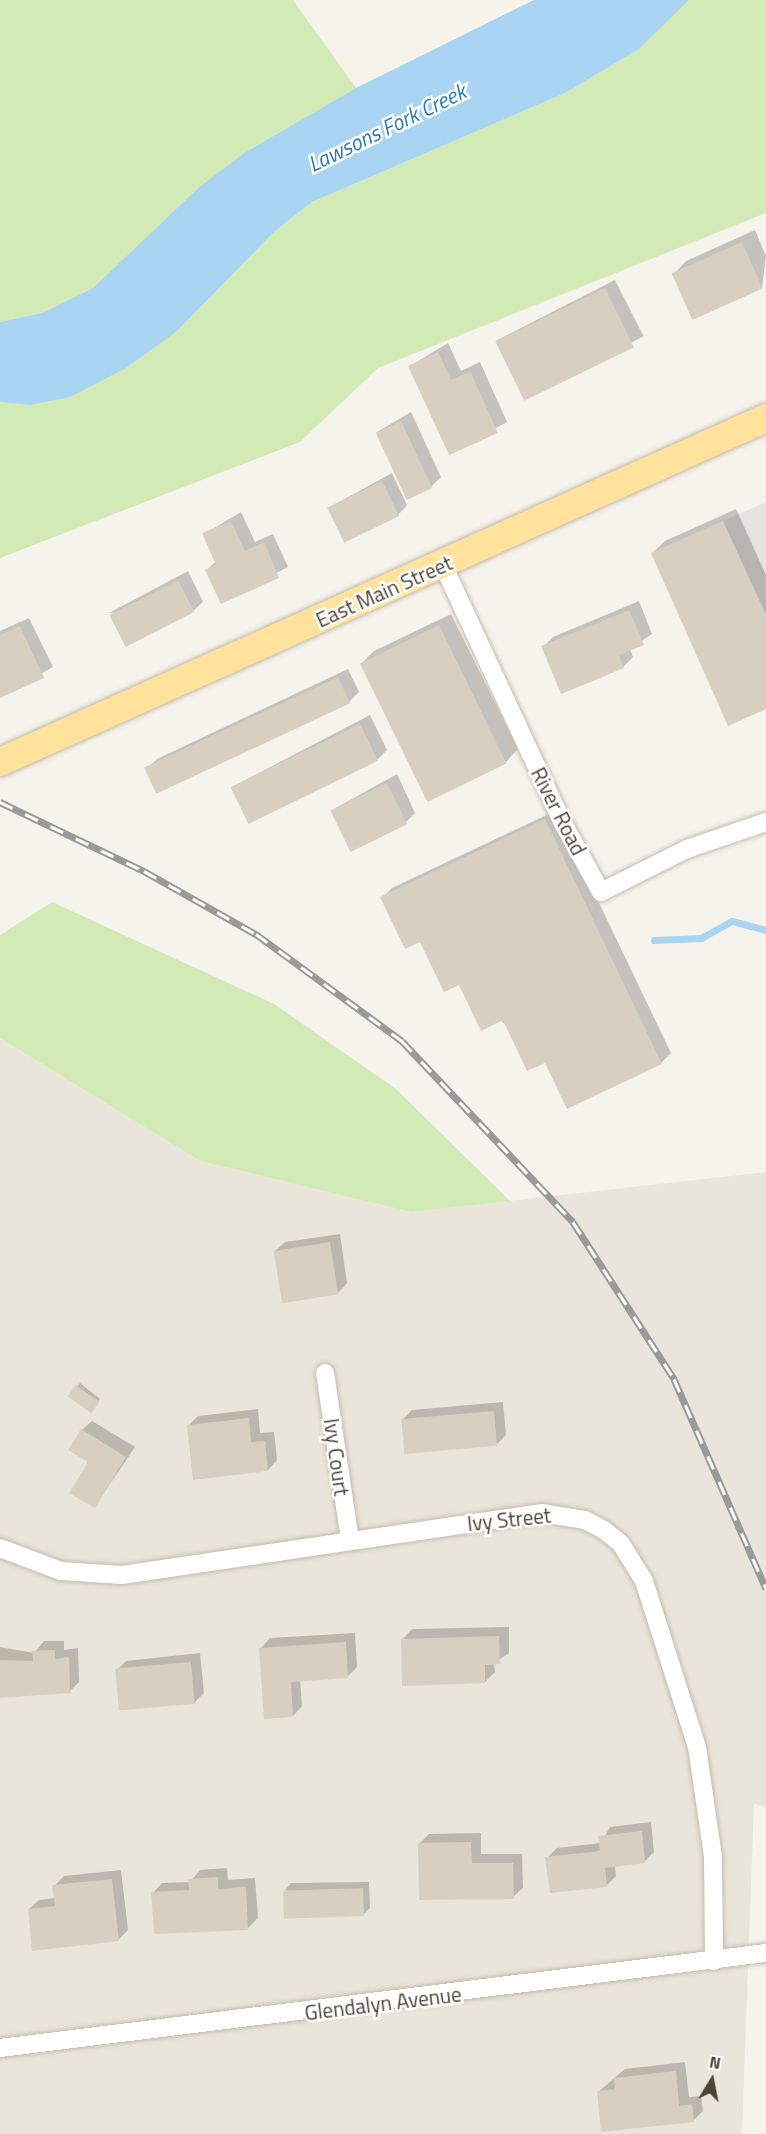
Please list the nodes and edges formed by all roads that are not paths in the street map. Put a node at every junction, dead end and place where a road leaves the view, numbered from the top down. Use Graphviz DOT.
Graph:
graph roads {
  1 [pos="766,418"];
  2 [pos="442,565"];
  3 [pos="1,761"];
  4 [pos="766,822"];
  5 [pos="325,1373"];
  6 [pos="350,1540"];
  7 [pos="0,1548"];
  8 [pos="759,1954"];
  9 [pos="714,1961"];
  10 [pos="0,2048"];
  1 -- 2 [label="main road, East Main Street"];
  2 -- 3 [label="main road, East Main Street"];
  2 -- 4 [label="street, River Road"];
  5 -- 6 [label="street, Ivy Court"];
  6 -- 7 [label="street, Ivy Street"];
  6 -- 9 [label="street, Ivy Street"];
  8 -- 9 [label="street, Glendalyn Avenue"];
  9 -- 10 [label="street, Glendalyn Avenue"];
}
